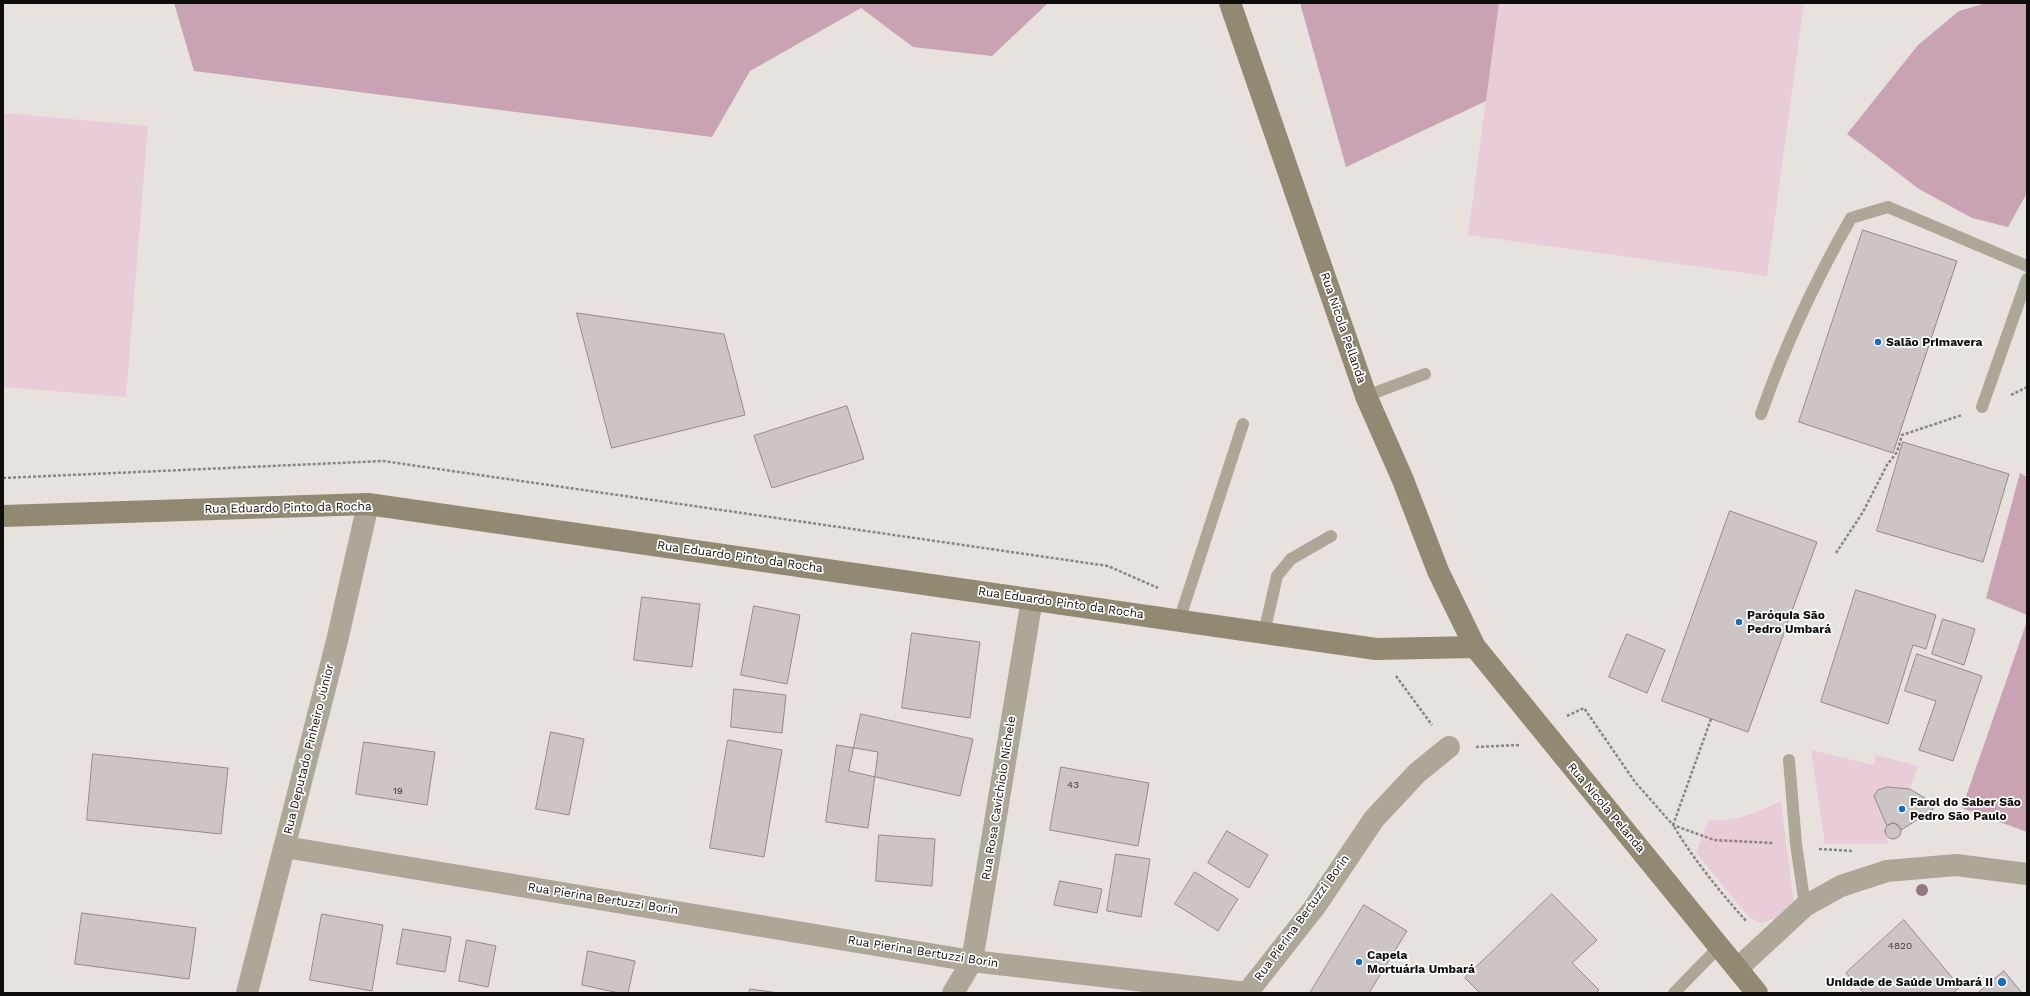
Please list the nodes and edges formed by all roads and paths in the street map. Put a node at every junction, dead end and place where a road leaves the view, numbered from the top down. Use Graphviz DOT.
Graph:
graph roads {
  1 [pos="1230,3"];
  2 [pos="2027,266"];
  3 [pos="2027,279"];
  4 [pos="1425,374"];
  5 [pos="2027,387"];
  6 [pos="1366,396"];
  7 [pos="1982,407"];
  8 [pos="1761,414"];
  9 [pos="1243,424"];
  10 [pos="3,478"];
  11 [pos="368,504"];
  12 [pos="3,516"];
  13 [pos="1331,536"];
  14 [pos="1836,553"];
  15 [pos="1187,596"];
  16 [pos="1032,599"];
  17 [pos="1180,621"];
  18 [pos="1264,633"];
  19 [pos="1475,647"];
  20 [pos="1376,649"];
  21 [pos="1566,716"];
  22 [pos="1711,719"];
  23 [pos="1522,745"];
  24 [pos="1449,747"];
  25 [pos="1789,760"];
  26 [pos="1673,825"];
  27 [pos="1796,844"];
  28 [pos="285,846"];
  29 [pos="1862,851"];
  30 [pos="2027,874"];
  31 [pos="1805,906"];
  32 [pos="1766,943"];
  33 [pos="1720,946"];
  34 [pos="972,961"];
  35 [pos="1738,968"];
  36 [pos="247,993"];
  37 [pos="953,993"];
  38 [pos="1674,993"];
  39 [pos="1757,993"];
  1 -- 6 [label="main road, Rua Nicola Pellanda"];
  2 -- 8 [label="lane"];
  3 -- 7 [label="lane"];
  4 -- 6 [label="lane"];
  5 -- 7 [label="path"];
  6 -- 19 [label="main road, Rua Nicola Pellanda"];
  7 -- 14 [label="path"];
  9 -- 15 [label="lane"];
  10 -- 15 [label="path"];
  11 -- 12 [label="main road, Rua Eduardo Pinto da Rocha"];
  11 -- 16 [label="main road, Rua Eduardo Pinto da Rocha"];
  11 -- 28 [label="street, Rua Deputado Pinheiro Júnior"];
  13 -- 18 [label="lane"];
  15 -- 17 [label="lane"];
  16 -- 17 [label="main road, Rua Eduardo Pinto da Rocha"];
  16 -- 34 [label="street, Rua Rosa Cavichiolo Nichele"];
  17 -- 18 [label="main road, Rua Eduardo Pinto da Rocha"];
  18 -- 20 [label="main road, Rua Eduardo Pinto da Rocha"];
  19 -- 20 [label="main road, Rua Eduardo Pinto da Rocha"];
  19 -- 33 [label="main road, Rua Nicola Pelanda"];
  20 -- 24 [label="path"];
  21 -- 26 [label="path"];
  22 -- 26 [label="path"];
  23 -- 24 [label="path"];
  24 -- 34 [label="street, Rua Pierina Bertuzzi Borin"];
  25 -- 27 [label="lane"];
  26 -- 27 [label="path"];
  26 -- 32 [label="path"];
  27 -- 29 [label="path"];
  27 -- 31 [label="lane"];
  28 -- 34 [label="street, Rua Pierina Bertuzzi Borin"];
  28 -- 36 [label="street, Rua Deputado Pinheiro Júnior"];
  30 -- 31 [label="street"];
  31 -- 32 [label="street"];
  32 -- 35 [label="street"];
  33 -- 35 [label="main road, Rua Nicola Pelanda"];
  33 -- 38 [label="lane"];
  34 -- 37 [label="street, Rua Rosa Cavichiolo Nichele"];
  35 -- 39 [label="main road"];
}
